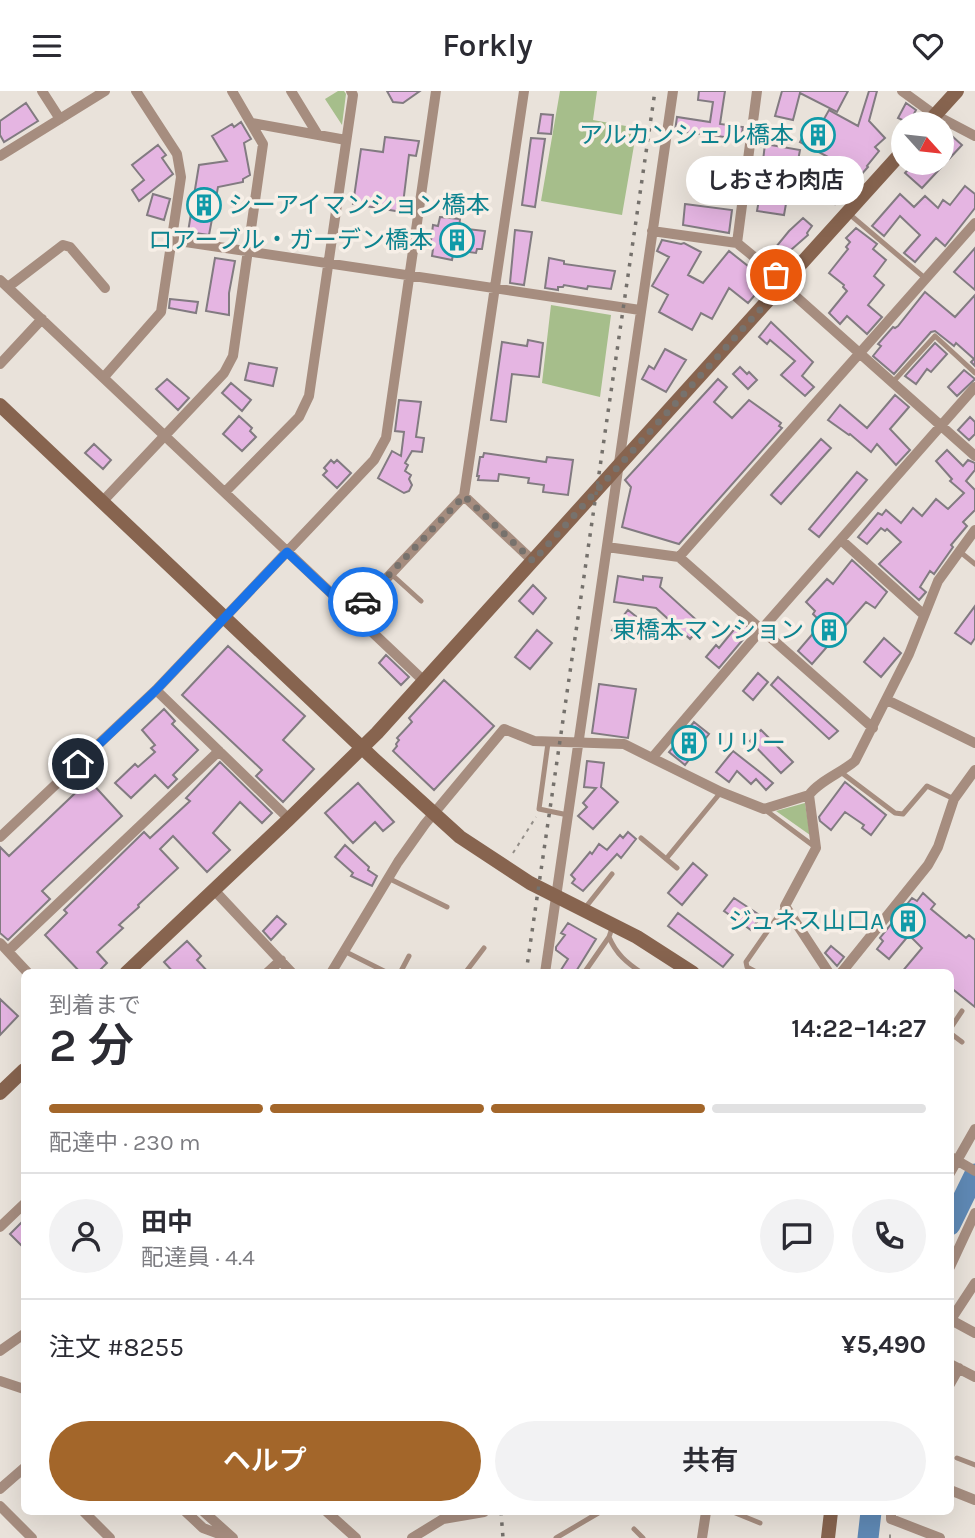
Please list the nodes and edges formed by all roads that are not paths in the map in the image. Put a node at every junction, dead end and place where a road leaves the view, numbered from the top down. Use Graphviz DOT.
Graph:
graph roads {
  1 [pos="42,91"];
  2 [pos="105,91"];
  3 [pos="136,91"];
  4 [pos="232,91"];
  5 [pos="291,91"];
  6 [pos="351,91"];
  7 [pos="436,91"];
  8 [pos="524,91"];
  9 [pos="673,91"];
  10 [pos="757,91"];
  11 [pos="902,91"];
  12 [pos="957,91"];
  13 [pos="923,112"];
  14 [pos="938,112"];
  15 [pos="60,119"];
  16 [pos="252,123"];
  17 [pos="954,128"];
  18 [pos="318,135"];
  19 [pos="975,136"];
  20 [pos="346,140"];
  21 [pos="0,156"];
  22 [pos="891,165"];
  23 [pos="848,213"];
  24 [pos="975,223"];
  25 [pos="652,232"];
  26 [pos="172,240"];
  27 [pos="737,243"];
  28 [pos="248,251"];
  29 [pos="328,263"];
  30 [pos="410,275"];
  31 [pos="926,279"];
  32 [pos="4,283"];
  33 [pos="784,284"];
  34 [pos="494,287"];
  35 [pos="105,288"];
  36 [pos="640,310"];
  37 [pos="42,319"];
  38 [pos="859,353"];
  39 [pos="0,363"];
  40 [pos="975,373"];
  41 [pos="104,377"];
  42 [pos="892,383"];
  43 [pos="975,387"];
  44 [pos="0,405"];
  45 [pos="941,425"];
  46 [pos="165,436"];
  47 [pos="975,456"];
  48 [pos="618,466"];
  49 [pos="225,492"];
  50 [pos="464,496"];
  51 [pos="102,502"];
  52 [pos="975,530"];
  53 [pos="841,540"];
  54 [pos="607,547"];
  55 [pos="959,551"];
  56 [pos="287,552"];
  57 [pos="679,557"];
  58 [pos="533,561"];
  59 [pos="975,564"];
  60 [pos="390,573"];
  61 [pos="421,601"];
  62 [pos="353,614"];
  63 [pos="924,615"];
  64 [pos="225,618"];
  65 [pos="761,630"];
  66 [pos="425,682"];
  67 [pos="156,690"];
  68 [pos="887,700"];
  69 [pos="873,728"];
  70 [pos="548,743"];
  71 [pos="579,743"];
  72 [pos="975,743"];
  73 [pos="362,748"];
  74 [pos="219,751"];
  75 [pos="652,758"];
  76 [pos="975,770"];
  77 [pos="842,773"];
  78 [pos="721,792"];
  79 [pos="809,795"];
  80 [pos="954,799"];
  81 [pos="764,809"];
  82 [pos="433,814"];
  83 [pos="568,815"];
  84 [pos="289,819"];
  85 [pos="0,838"];
  86 [pos="640,838"];
  87 [pos="816,848"];
  88 [pos="666,859"];
  89 [pos="677,868"];
  90 [pos="612,874"];
  91 [pos="388,878"];
  92 [pos="214,890"];
  93 [pos="556,897"];
  94 [pos="785,906"];
  95 [pos="446,907"];
  96 [pos="584,910"];
  97 [pos="611,931"];
  98 [pos="0,943"];
  99 [pos="484,948"];
  100 [pos="8,951"];
  101 [pos="344,951"];
  102 [pos="410,956"];
  103 [pos="281,960"];
  104 [pos="24,969"];
  105 [pos="130,969"];
  106 [pos="271,969"];
  107 [pos="289,969"];
  108 [pos="333,969"];
  109 [pos="380,969"];
  110 [pos="402,969"];
  111 [pos="468,969"];
  112 [pos="546,969"];
  113 [pos="587,969"];
  114 [pos="637,969"];
  115 [pos="687,969"];
  116 [pos="751,969"];
  117 [pos="826,969"];
  118 [pos="844,969"];
  119 [pos="962,1011"];
  120 [pos="954,1024"];
  121 [pos="954,1035"];
  122 [pos="962,1042"];
  123 [pos="21,1073"];
  124 [pos="0,1093"];
  125 [pos="975,1129"];
  126 [pos="956,1160"];
  127 [pos="975,1171"];
  128 [pos="21,1207"];
  129 [pos="975,1213"];
  130 [pos="0,1227"];
  131 [pos="954,1258"];
  132 [pos="975,1283"];
  133 [pos="954,1315"];
  134 [pos="954,1322"];
  135 [pos="975,1333"];
  136 [pos="21,1336"];
  137 [pos="0,1351"];
  138 [pos="955,1366"];
  139 [pos="975,1377"];
  140 [pos="0,1381"];
  141 [pos="21,1388"];
  142 [pos="957,1458"];
  143 [pos="975,1465"];
  144 [pos="21,1471"];
  145 [pos="0,1489"];
  146 [pos="954,1492"];
  147 [pos="975,1500"];
  148 [pos="0,1506"];
  149 [pos="87,1515"];
  150 [pos="189,1515"];
  151 [pos="210,1515"];
  152 [pos="333,1515"];
  153 [pos="466,1515"];
  154 [pos="595,1515"];
  155 [pos="703,1515"];
  156 [pos="740,1515"];
  157 [pos="831,1515"];
  158 [pos="891,1515"];
  159 [pos="434,1518"];
  160 [pos="760,1523"];
  161 [pos="634,1529"];
  162 [pos="32,1538"];
  163 [pos="110,1538"];
  164 [pos="232,1538"];
  165 [pos="356,1538"];
  166 [pos="412,1538"];
  167 [pos="556,1538"];
  168 [pos="643,1538"];
  169 [pos="702,1538"];
  170 [pos="828,1538"];
  171 [pos="940,1538"];
  1 -- 15 [label="street"];
  2 -- 15 [label="street"];
  3 -- 26 [label="street"];
  4 -- 16 [label="street"];
  5 -- 18 [label="street"];
  6 -- 20 [label="street"];
  7 -- 30 [label="street"];
  8 -- 34 [label="street"];
  9 -- 25 [label="street"];
  10 -- 27 [label="street"];
  11 -- 13 [label="street"];
  12 -- 14 [label="street"];
  15 -- 21 [label="street"];
  16 -- 18 [label="street"];
  16 -- 28 [label="street"];
  17 -- 19 [label="street"];
  18 -- 20 [label="street"];
  20 -- 29 [label="street"];
  22 -- 23 [label="street"];
  23 -- 31 [label="lane"];
  23 -- 33 [label="street"];
  24 -- 31 [label="street"];
  25 -- 27 [label="street"];
  25 -- 36 [label="street"];
  26 -- 28 [label="street"];
  26 -- 41 [label="street"];
  27 -- 33 [label="street"];
  28 -- 29 [label="street"];
  28 -- 46 [label="street"];
  29 -- 30 [label="street"];
  29 -- 49 [label="street"];
  30 -- 34 [label="street"];
  30 -- 56 [label="street"];
  31 -- 38 [label="street"];
  32 -- 35 [label="street"];
  32 -- 37 [label="street"];
  33 -- 38 [label="street"];
  33 -- 48 [label="street"];
  34 -- 36 [label="street"];
  34 -- 50 [label="street"];
  36 -- 48 [label="street"];
  37 -- 39 [label="street"];
  37 -- 41 [label="street"];
  38 -- 42 [label="street"];
  38 -- 57 [label="street"];
  40 -- 42 [label="lane"];
  41 -- 46 [label="street"];
  42 -- 45 [label="street"];
  43 -- 45 [label="street"];
  44 -- 51 [label="street"];
  45 -- 47 [label="street"];
  45 -- 53 [label="street"];
  46 -- 49 [label="street"];
  46 -- 51 [label="street"];
  48 -- 54 [label="street"];
  48 -- 58 [label="street"];
  49 -- 56 [label="street"];
  50 -- 58 [label="street"];
  50 -- 60 [label="street"];
  51 -- 64 [label="street"];
  52 -- 55 [label="street"];
  53 -- 63 [label="street"];
  53 -- 65 [label="street"];
  54 -- 57 [label="street"];
  54 -- 71 [label="street"];
  55 -- 59 [label="lane"];
  55 -- 63 [label="street"];
  56 -- 62 [label="street"];
  56 -- 64 [label="street"];
  57 -- 65 [label="street"];
  58 -- 66 [label="street"];
  60 -- 61 [label="lane"];
  60 -- 62 [label="street"];
  62 -- 66 [label="street"];
  63 -- 68 [label="street"];
  64 -- 67 [label="street"];
  64 -- 73 [label="street"];
  65 -- 69 [label="street"];
  65 -- 75 [label="street"];
  66 -- 73 [label="street"];
  67 -- 74 [label="street"];
  67 -- 85 [label="street"];
  68 -- 69 [label="street"];
  68 -- 72 [label="street"];
  69 -- 77 [label="street"];
  70 -- 71 [label="street"];
  70 -- 82 [label="street"];
  70 -- 83 [label="lane"];
  71 -- 75 [label="street"];
  71 -- 83 [label="street"];
  73 -- 82 [label="street"];
  73 -- 84 [label="street"];
  74 -- 84 [label="street"];
  74 -- 100 [label="street"];
  75 -- 78 [label="street"];
  76 -- 80 [label="street"];
  77 -- 79 [label="street"];
  77 -- 80 [label="lane"];
  78 -- 81 [label="street"];
  78 -- 88 [label="lane"];
  79 -- 81 [label="street"];
  79 -- 87 [label="street"];
  80 -- 118 [label="street"];
  81 -- 87 [label="lane"];
  82 -- 91 [label="street"];
  82 -- 93 [label="street"];
  83 -- 93 [label="street"];
  84 -- 92 [label="street"];
  86 -- 88 [label="lane"];
  87 -- 94 [label="street"];
  88 -- 89 [label="lane"];
  90 -- 96 [label="lane"];
  91 -- 95 [label="lane"];
  91 -- 101 [label="street"];
  92 -- 103 [label="street"];
  92 -- 105 [label="street"];
  93 -- 96 [label="street"];
  93 -- 112 [label="street"];
  94 -- 116 [label="lane"];
  94 -- 117 [label="street"];
  96 -- 97 [label="street"];
  97 -- 113 [label="lane"];
  97 -- 114 [label="lane"];
  97 -- 115 [label="street"];
  98 -- 100 [label="street"];
  99 -- 111 [label="lane"];
  100 -- 104 [label="street"];
  101 -- 108 [label="street"];
  101 -- 109 [label="lane"];
  102 -- 110 [label="lane"];
  103 -- 106 [label="street"];
  103 -- 107 [label="street"];
  119 -- 120 [label="lane"];
  121 -- 122 [label="lane"];
  123 -- 124 [label="street"];
  125 -- 126 [label="street"];
  126 -- 127 [label="street"];
  128 -- 130 [label="street"];
  129 -- 131 [label="street"];
  132 -- 133 [label="street"];
  134 -- 135 [label="street"];
  136 -- 137 [label="street"];
  138 -- 139 [label="street"];
  140 -- 141 [label="street"];
  142 -- 143 [label="lane"];
  144 -- 145 [label="street"];
  146 -- 147 [label="street"];
  148 -- 162 [label="street"];
  149 -- 163 [label="street"];
  150 -- 164 [label="street"];
  151 -- 164 [label="street"];
  152 -- 165 [label="street"];
  153 -- 159 [label="street"];
  154 -- 167 [label="lane"];
  155 -- 169 [label="street"];
  156 -- 160 [label="lane"];
  157 -- 170 [label="street"];
  158 -- 171 [label="street"];
  159 -- 166 [label="street"];
  161 -- 168 [label="lane"];
}
